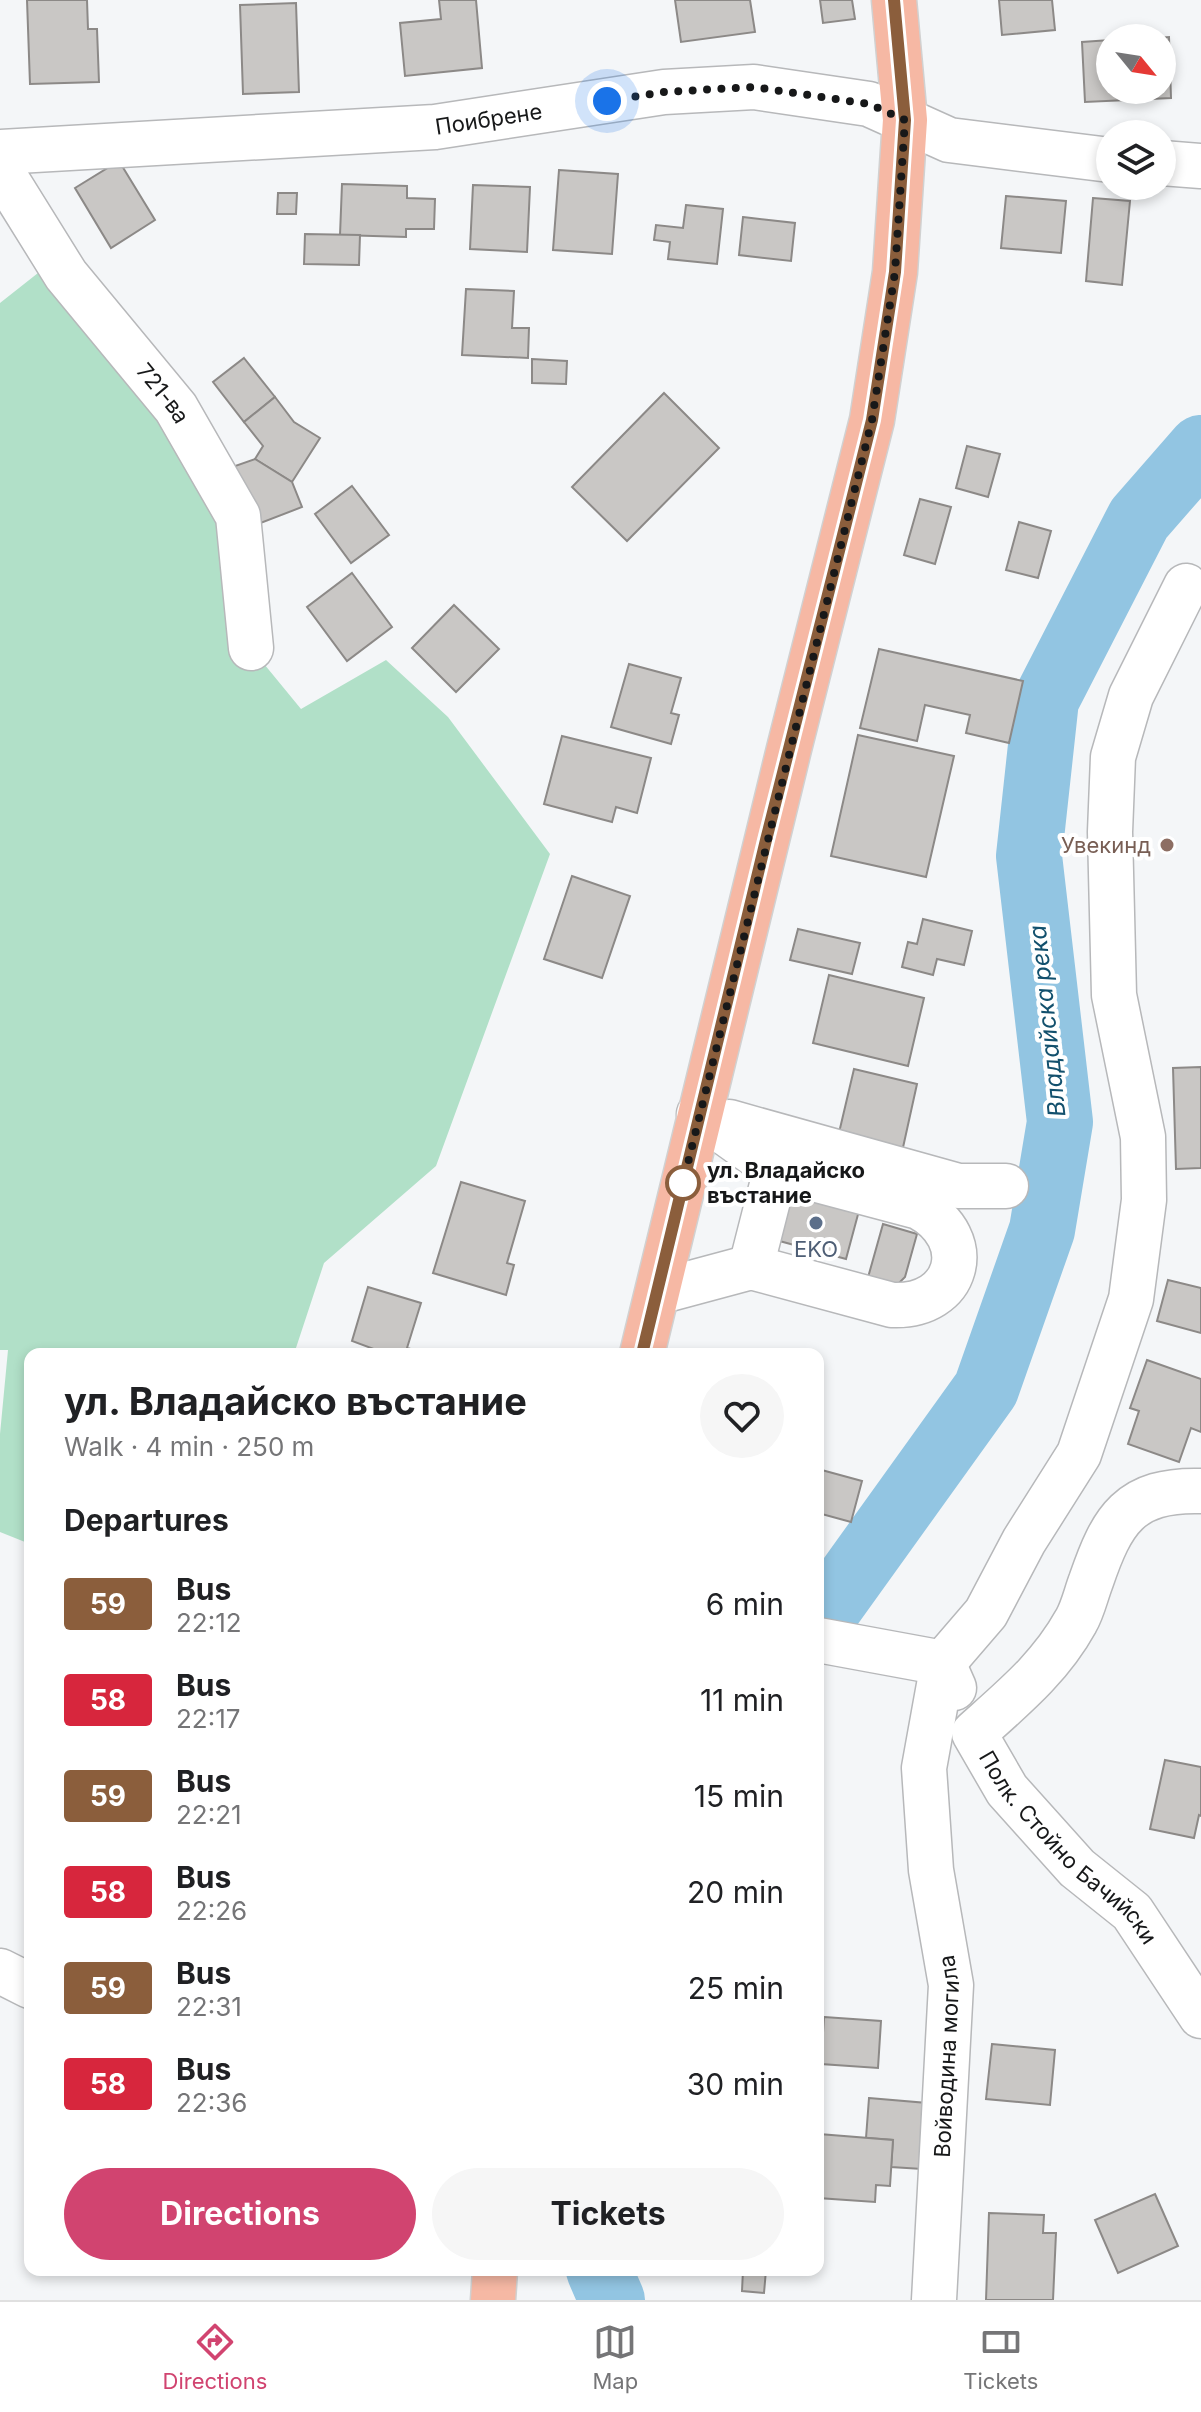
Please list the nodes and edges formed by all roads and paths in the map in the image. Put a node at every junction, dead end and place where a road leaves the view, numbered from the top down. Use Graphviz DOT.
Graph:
graph roads {
  1 [pos="894,0"];
  2 [pos="905,120"];
  3 [pos="0,152"];
  4 [pos="1096,158"];
  5 [pos="1176,164"];
  6 [pos="1201,166"];
  7 [pos="0,169"];
  8 [pos="1186,586"];
  9 [pos="251,648"];
  10 [pos="699,1114"];
  11 [pos="776,1169"];
  12 [pos="1006,1186"];
  13 [pos="751,1267"];
  14 [pos="658,1292"];
  15 [pos="644,1348"];
  16 [pos="1201,1491"];
  17 [pos="824,1641"];
  18 [pos="943,1663"];
  19 [pos="974,1733"];
  20 [pos="924,1768"];
  21 [pos="0,1971"];
  22 [pos="24,1983"];
  23 [pos="1201,2016"];
  24 [pos="495,2276"];
  25 [pos="493,2300"];
  26 [pos="934,2300"];
  1 -- 2 [label="main road"];
  2 -- 3 [label="street, Поибрене"];
  2 -- 4 [label="street, Поибрене"];
  2 -- 10 [label="main road"];
  5 -- 6 [label="street"];
  7 -- 9 [label="street, 721-ва"];
  8 -- 18 [label="street"];
  10 -- 11 [label="street"];
  10 -- 12 [label="street"];
  10 -- 14 [label="main road"];
  11 -- 13 [label="street"];
  11 -- 13 [label="street"];
  13 -- 14 [label="street"];
  14 -- 15 [label="main road"];
  16 -- 19 [label="street, Полк. Стойно Бачийски"];
  17 -- 18 [label="street"];
  18 -- 19 [label="street"];
  18 -- 20 [label="street, Войводина могила"];
  19 -- 20 [label="street"];
  19 -- 23 [label="street, Полк. Стойно Бачийски"];
  20 -- 26 [label="street, Войводина могила"];
  21 -- 22 [label="street"];
  24 -- 25 [label="main road"];
}
